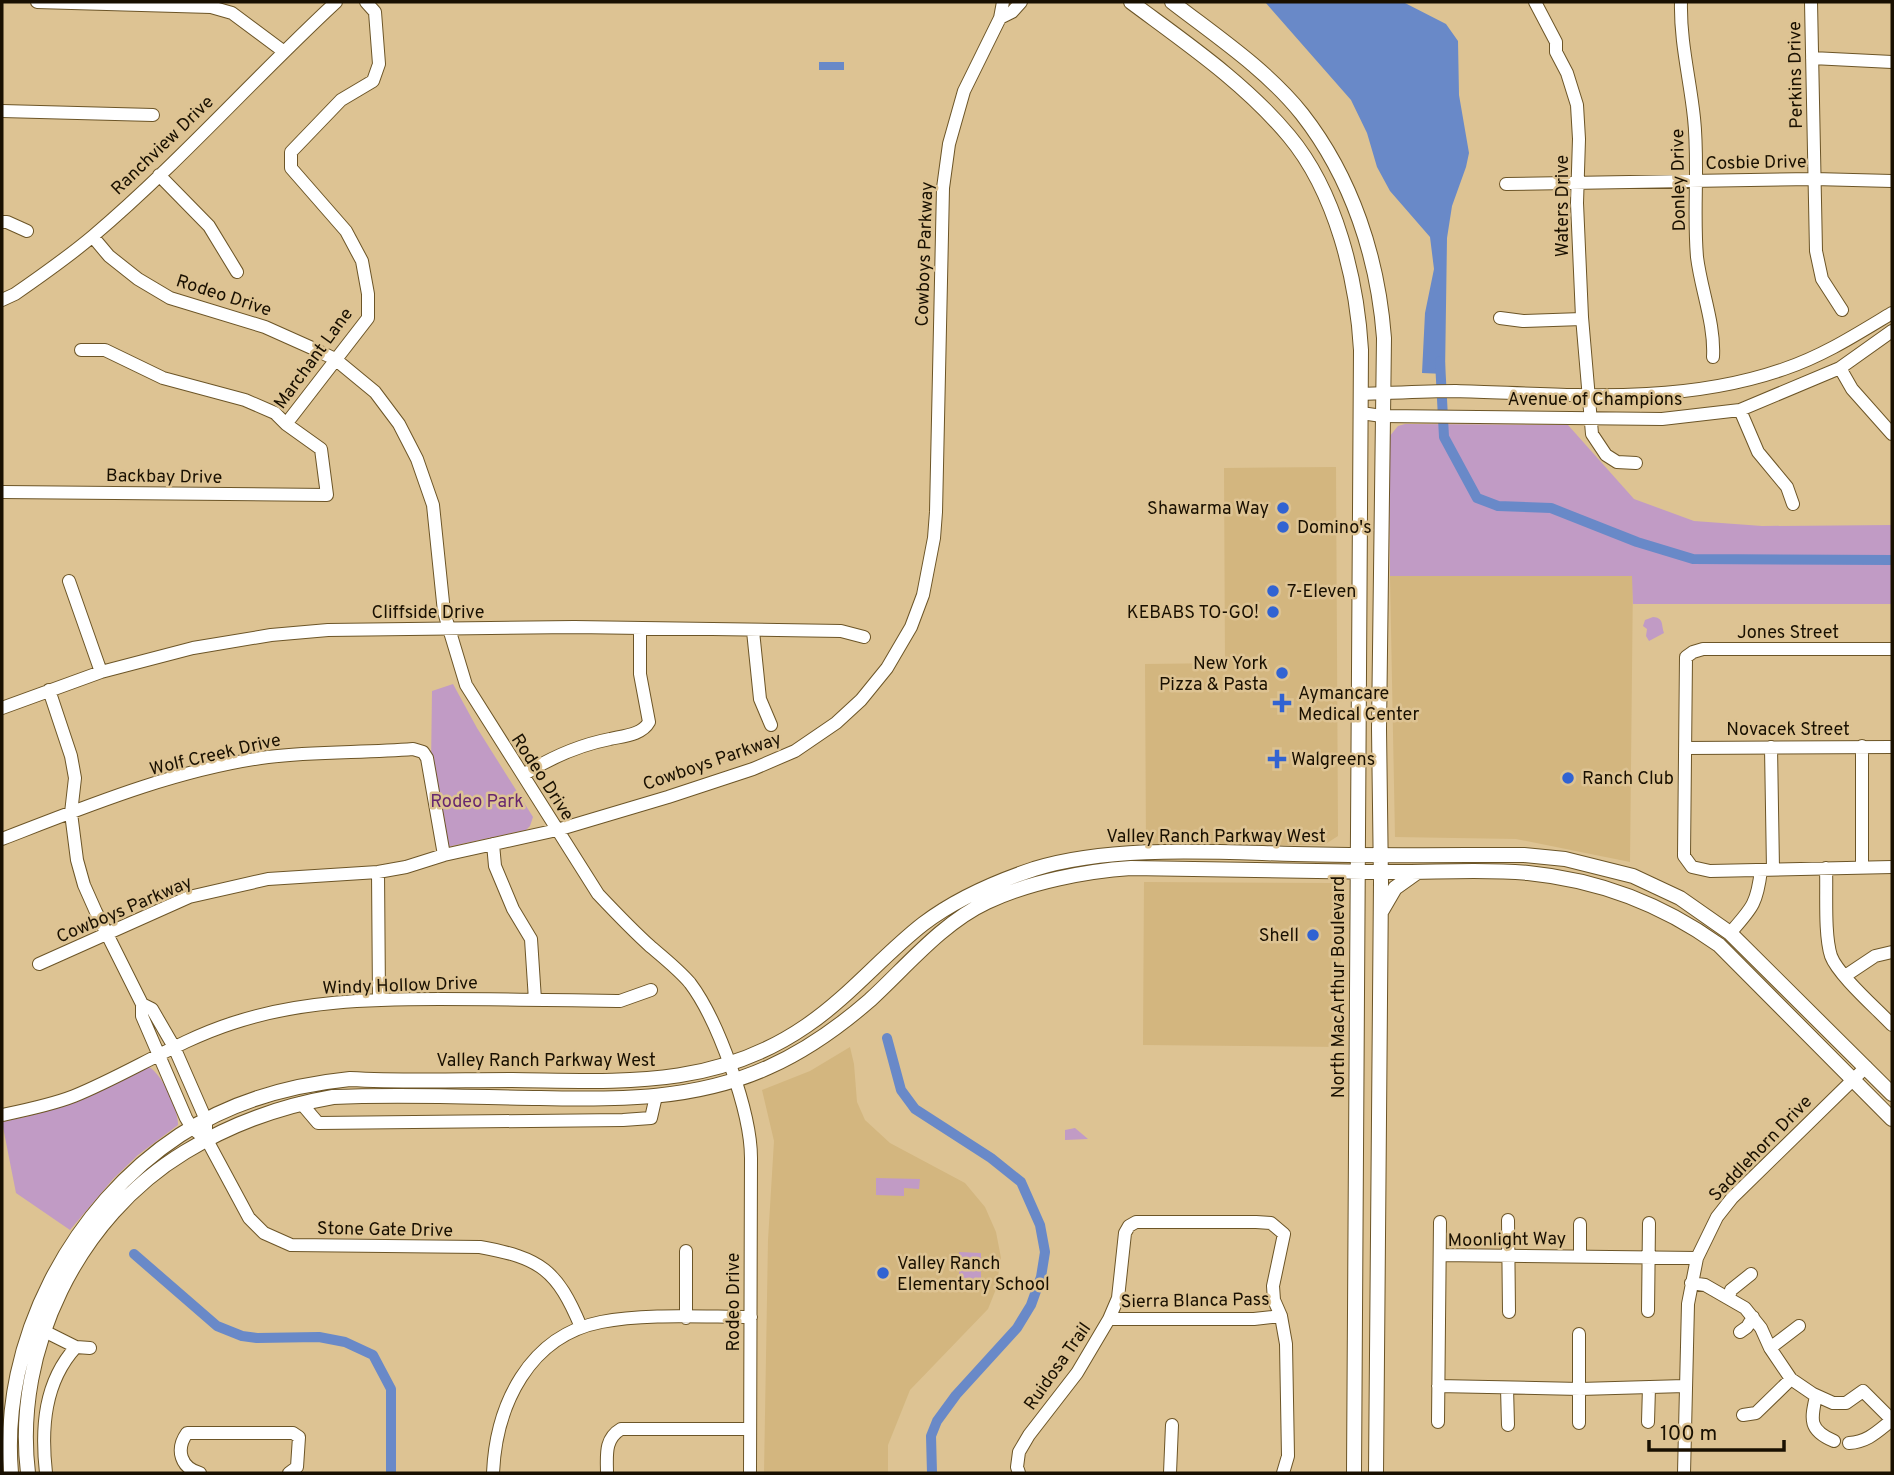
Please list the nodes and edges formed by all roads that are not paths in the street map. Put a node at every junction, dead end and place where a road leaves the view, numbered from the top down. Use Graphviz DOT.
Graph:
graph roads {
  1 [pos="37,2"];
  2 [pos="336,2"];
  3 [pos="366,2"];
  4 [pos="1003,2"];
  5 [pos="1021,2"];
  6 [pos="1131,2"];
  7 [pos="1172,2"];
  8 [pos="1535,2"];
  9 [pos="1681,2"];
  10 [pos="1811,2"];
  11 [pos="235,7"];
  12 [pos="1000,18"];
  13 [pos="283,51"];
  14 [pos="1812,58"];
  15 [pos="1892,62"];
  16 [pos="2,111"];
  17 [pos="153,115"];
  18 [pos="159,175"];
  19 [pos="1814,179"];
  20 [pos="1696,180"];
  21 [pos="1892,181"];
  22 [pos="1578,182"];
  23 [pos="1506,184"];
  24 [pos="2,222"];
  25 [pos="27,231"];
  26 [pos="93,237"];
  27 [pos="237,272"];
  28 [pos="2,299"];
  29 [pos="1842,310"];
  30 [pos="1892,313"];
  31 [pos="1500,318"];
  32 [pos="1582,319"];
  33 [pos="1892,331"];
  34 [pos="81,350"];
  35 [pos="1713,357"];
  36 [pos="335,359"];
  37 [pos="1840,369"];
  38 [pos="1382,393"];
  39 [pos="1361,394"];
  40 [pos="1589,395"];
  41 [pos="1740,410"];
  42 [pos="1360,413"];
  43 [pos="1382,416"];
  44 [pos="1592,419"];
  45 [pos="286,424"];
  46 [pos="1892,434"];
  47 [pos="1636,463"];
  48 [pos="2,492"];
  49 [pos="1793,504"];
  50 [pos="69,581"];
  51 [pos="640,629"];
  52 [pos="448,630"];
  53 [pos="753,631"];
  54 [pos="864,636"];
  55 [pos="1381,645"];
  56 [pos="1359,646"];
  57 [pos="1892,649"];
  58 [pos="101,672"];
  59 [pos="49,690"];
  60 [pos="2,708"];
  61 [pos="771,725"];
  62 [pos="1862,746"];
  63 [pos="1771,747"];
  64 [pos="1892,747"];
  65 [pos="1685,748"];
  66 [pos="523,775"];
  67 [pos="71,813"];
  68 [pos="557,830"];
  69 [pos="2,839"];
  70 [pos="493,844"];
  71 [pos="444,855"];
  72 [pos="1358,855"];
  73 [pos="1381,855"];
  74 [pos="1548,857"];
  75 [pos="1158,861"];
  76 [pos="1862,867"];
  77 [pos="1892,867"];
  78 [pos="1826,868"];
  79 [pos="1767,869"];
  80 [pos="378,872"];
  81 [pos="1358,872"];
  82 [pos="1381,872"];
  83 [pos="1417,873"];
  84 [pos="1545,875"];
  85 [pos="993,892"];
  86 [pos="1381,913"];
  87 [pos="1730,933"];
  88 [pos="108,934"];
  89 [pos="1719,945"];
  90 [pos="1892,953"];
  91 [pos="39,964"];
  92 [pos="1845,976"];
  93 [pos="651,990"];
  94 [pos="379,999"];
  95 [pos="535,1000"];
  96 [pos="142,1004"];
  97 [pos="1892,1025"];
  98 [pos="174,1047"];
  99 [pos="158,1054"];
  100 [pos="729,1065"];
  101 [pos="1866,1067"];
  102 [pos="368,1080"];
  103 [pos="543,1080"];
  104 [pos="734,1080"];
  105 [pos="1853,1080"];
  106 [pos="1892,1094"];
  107 [pos="367,1096"];
  108 [pos="656,1096"];
  109 [pos="542,1098"];
  110 [pos="301,1103"];
  111 [pos="2,1115"];
  112 [pos="1892,1119"];
  113 [pos="206,1121"];
  114 [pos="192,1128"];
  115 [pos="207,1140"];
  116 [pos="1508,1220"];
  117 [pos="1440,1222"];
  118 [pos="1649,1223"];
  119 [pos="1580,1224"];
  120 [pos="686,1251"];
  121 [pos="1440,1255"];
  122 [pos="1509,1255"];
  123 [pos="1580,1256"];
  124 [pos="1648,1256"];
  125 [pos="1697,1258"];
  126 [pos="1751,1274"];
  127 [pos="1692,1283"];
  128 [pos="1729,1297"];
  129 [pos="1648,1311"];
  130 [pos="1508,1312"];
  131 [pos="1281,1316"];
  132 [pos="751,1317"];
  133 [pos="1753,1317"];
  134 [pos="686,1318"];
  135 [pos="1109,1319"];
  136 [pos="1799,1326"];
  137 [pos="580,1327"];
  138 [pos="44,1331"];
  139 [pos="1741,1332"];
  140 [pos="1580,1334"];
  141 [pos="76,1346"];
  142 [pos="90,1348"];
  143 [pos="1770,1348"];
  144 [pos="1791,1379"];
  145 [pos="1438,1385"];
  146 [pos="1685,1386"];
  147 [pos="1648,1387"];
  148 [pos="1507,1388"];
  149 [pos="1580,1389"];
  150 [pos="1816,1396"];
  151 [pos="1743,1415"];
  152 [pos="1892,1420"];
  153 [pos="1438,1422"];
  154 [pos="1648,1422"];
  155 [pos="1579,1423"];
  156 [pos="1172,1425"];
  157 [pos="1508,1425"];
  158 [pos="750,1429"];
  159 [pos="1834,1441"];
  160 [pos="1849,1443"];
  161 [pos="11,1473"];
  162 [pos="27,1473"];
  163 [pos="46,1473"];
  164 [pos="200,1473"];
  165 [pos="289,1473"];
  166 [pos="493,1473"];
  167 [pos="607,1473"];
  168 [pos="750,1473"];
  169 [pos="1019,1473"];
  170 [pos="1170,1473"];
  171 [pos="1283,1473"];
  172 [pos="1354,1473"];
  173 [pos="1376,1473"];
  174 [pos="1684,1473"];
  1 -- 11 [label="street"];
  2 -- 13 [label="street, Ranchview Drive"];
  3 -- 36 [label="street, Marchant Lane"];
  4 -- 12 [label="street, Cowboys Parkway"];
  5 -- 12 [label="street, Cowboys Parkway"];
  6 -- 39 [label="main road, North MacArthur Boulevard"];
  7 -- 38 [label="main road"];
  8 -- 22 [label="street, Waters Drive"];
  9 -- 20 [label="street, Donley Drive"];
  10 -- 14 [label="street, Perkins Drive"];
  11 -- 13 [label="street"];
  12 -- 68 [label="street, Cowboys Parkway"];
  13 -- 18 [label="street, Ranchview Drive"];
  14 -- 15 [label="street"];
  14 -- 19 [label="street, Perkins Drive"];
  16 -- 17 [label="street"];
  18 -- 26 [label="street, Ranchview Drive"];
  18 -- 27 [label="street"];
  19 -- 20 [label="street, Cosbie Drive"];
  19 -- 21 [label="street, Cosbie Drive"];
  19 -- 29 [label="street, Perkins Drive"];
  20 -- 22 [label="street, Cosbie Drive"];
  20 -- 35 [label="street, Donley Drive"];
  22 -- 23 [label="street, Cosbie Drive"];
  22 -- 32 [label="street, Waters Drive"];
  24 -- 25 [label="street"];
  26 -- 28 [label="street, Ranchview Drive"];
  26 -- 36 [label="street, Rodeo Drive"];
  30 -- 40 [label="street, Avenue of Champions"];
  31 -- 32 [label="street"];
  32 -- 40 [label="street, Waters Drive"];
  33 -- 37 [label="street, Avenue of Champions"];
  34 -- 45 [label="street"];
  36 -- 45 [label="street, Marchant Lane"];
  36 -- 52 [label="street, Rodeo Drive"];
  37 -- 41 [label="street, Avenue of Champions"];
  37 -- 46 [label="street"];
  38 -- 39 [label="street, Avenue of Champions"];
  38 -- 40 [label="street, Avenue of Champions"];
  38 -- 43 [label="main road"];
  39 -- 42 [label="main road, North MacArthur Boulevard"];
  40 -- 44 [label="street, Waters Drive"];
  41 -- 44 [label="street, Avenue of Champions"];
  41 -- 49 [label="street"];
  42 -- 43 [label="street, Avenue of Champions"];
  42 -- 56 [label="main road, North MacArthur Boulevard"];
  43 -- 44 [label="street, Avenue of Champions"];
  43 -- 55 [label="main road"];
  44 -- 47 [label="street, Waters Drive"];
  45 -- 48 [label="street, Backbay Drive"];
  50 -- 58 [label="street"];
  51 -- 52 [label="street, Cliffside Drive"];
  51 -- 53 [label="street, Cliffside Drive"];
  51 -- 66 [label="street"];
  52 -- 58 [label="street, Cliffside Drive"];
  52 -- 66 [label="street, Rodeo Drive"];
  53 -- 54 [label="street, Cliffside Drive"];
  53 -- 61 [label="street"];
  55 -- 56 [label="main road"];
  55 -- 73 [label="main road"];
  56 -- 72 [label="main road, North MacArthur Boulevard"];
  57 -- 65 [label="street, Jones Street"];
  58 -- 59 [label="street, Cliffside Drive"];
  59 -- 60 [label="street, Cliffside Drive"];
  59 -- 67 [label="street, Stone Gate Drive"];
  62 -- 63 [label="street, Novacek Street"];
  62 -- 64 [label="street, Novacek Street"];
  62 -- 76 [label="street"];
  63 -- 65 [label="street, Novacek Street"];
  63 -- 79 [label="street"];
  65 -- 79 [label="street"];
  66 -- 68 [label="street, Rodeo Drive"];
  67 -- 69 [label="street, Wolf Creek Drive"];
  67 -- 71 [label="street, Wolf Creek Drive"];
  67 -- 88 [label="street, Stone Gate Drive"];
  68 -- 70 [label="street, Cowboys Parkway"];
  68 -- 100 [label="street, Rodeo Drive"];
  70 -- 71 [label="street, Cowboys Parkway"];
  70 -- 95 [label="street"];
  71 -- 80 [label="street, Cowboys Parkway"];
  72 -- 73 [label="main road, Valley Ranch Parkway West"];
  72 -- 75 [label="main road, Valley Ranch Parkway West"];
  72 -- 81 [label="main road, North MacArthur Boulevard"];
  73 -- 74 [label="main road, Valley Ranch Parkway West"];
  73 -- 82 [label="main road"];
  74 -- 84 [label="main road"];
  74 -- 87 [label="main road, Valley Ranch Parkway West"];
  75 -- 81 [label="main road, Valley Ranch Parkway West"];
  75 -- 85 [label="main road, Valley Ranch Parkway West"];
  76 -- 77 [label="street"];
  76 -- 78 [label="street"];
  78 -- 79 [label="street"];
  78 -- 92 [label="street"];
  79 -- 87 [label="street"];
  80 -- 88 [label="street, Cowboys Parkway"];
  80 -- 94 [label="street"];
  81 -- 82 [label="main road, Valley Ranch Parkway West"];
  81 -- 172 [label="main road, North MacArthur Boulevard"];
  82 -- 83 [label="main road, Valley Ranch Parkway West"];
  82 -- 86 [label="main road"];
  83 -- 84 [label="main road, Valley Ranch Parkway West"];
  83 -- 86 [label="main road"];
  84 -- 89 [label="main road, Valley Ranch Parkway West"];
  85 -- 100 [label="main road, Valley Ranch Parkway West"];
  85 -- 104 [label="main road, Valley Ranch Parkway West"];
  86 -- 173 [label="main road"];
  87 -- 89 [label="main road"];
  87 -- 101 [label="main road, Valley Ranch Parkway West"];
  88 -- 91 [label="street, Cowboys Parkway"];
  88 -- 96 [label="street, Stone Gate Drive"];
  89 -- 105 [label="main road, Valley Ranch Parkway West"];
  90 -- 92 [label="street"];
  92 -- 97 [label="street"];
  93 -- 95 [label="street, Windy Hollow Drive"];
  94 -- 95 [label="street, Windy Hollow Drive"];
  94 -- 98 [label="street, Windy Hollow Drive"];
  96 -- 98 [label="street, Stone Gate Drive"];
  96 -- 99 [label="street, Stone Gate Drive"];
  98 -- 99 [label="street, Windy Hollow Drive"];
  98 -- 113 [label="street, Stone Gate Drive"];
  99 -- 111 [label="street, Windy Hollow Drive"];
  99 -- 114 [label="street, Stone Gate Drive"];
  100 -- 103 [label="main road, Valley Ranch Parkway West"];
  100 -- 104 [label="street, Rodeo Drive"];
  101 -- 105 [label="street, Saddlehorn Drive"];
  101 -- 106 [label="main road, Valley Ranch Parkway West"];
  102 -- 103 [label="main road, Valley Ranch Parkway West"];
  102 -- 107 [label="main road"];
  102 -- 113 [label="main road, Valley Ranch Parkway West"];
  103 -- 109 [label="main road"];
  104 -- 108 [label="main road, Valley Ranch Parkway West"];
  104 -- 132 [label="street, Rodeo Drive"];
  105 -- 112 [label="main road, Valley Ranch Parkway West"];
  105 -- 125 [label="street, Saddlehorn Drive"];
  107 -- 109 [label="main road, Valley Ranch Parkway West"];
  107 -- 110 [label="main road, Valley Ranch Parkway West"];
  108 -- 109 [label="main road, Valley Ranch Parkway West"];
  108 -- 110 [label="street"];
  110 -- 115 [label="main road, Valley Ranch Parkway West"];
  113 -- 114 [label="main road, Valley Ranch Parkway West"];
  113 -- 115 [label="street, Stone Gate Drive"];
  114 -- 115 [label="street, Stone Gate Drive"];
  114 -- 161 [label="main road, Valley Ranch Parkway West"];
  115 -- 137 [label="street, Stone Gate Drive"];
  115 -- 138 [label="main road, Valley Ranch Parkway West"];
  116 -- 122 [label="street"];
  117 -- 121 [label="street"];
  118 -- 124 [label="street"];
  119 -- 123 [label="street"];
  120 -- 134 [label="street"];
  121 -- 122 [label="street, Moonlight Way"];
  121 -- 145 [label="street, Moonlight Way"];
  122 -- 123 [label="street, Moonlight Way"];
  122 -- 130 [label="street"];
  123 -- 124 [label="street, Moonlight Way"];
  124 -- 125 [label="street, Moonlight Way"];
  124 -- 129 [label="street"];
  125 -- 127 [label="street, Saddlehorn Drive"];
  126 -- 128 [label="street"];
  127 -- 128 [label="street"];
  127 -- 146 [label="street, Saddlehorn Drive"];
  128 -- 133 [label="street"];
  131 -- 135 [label="street, Sierra Blanca Pass"];
  131 -- 135 [label="street, Ruidosa Trail"];
  131 -- 171 [label="street"];
  132 -- 134 [label="street"];
  132 -- 158 [label="street, Rodeo Drive"];
  133 -- 139 [label="street"];
  133 -- 143 [label="street"];
  134 -- 137 [label="street"];
  135 -- 169 [label="street, Ruidosa Trail"];
  136 -- 143 [label="street"];
  137 -- 166 [label="street"];
  138 -- 141 [label="street"];
  138 -- 162 [label="main road, Valley Ranch Parkway West"];
  140 -- 149 [label="street"];
  141 -- 142 [label="street"];
  141 -- 163 [label="street"];
  143 -- 144 [label="street"];
  144 -- 150 [label="street"];
  144 -- 151 [label="street"];
  145 -- 148 [label="street"];
  145 -- 153 [label="street, Moonlight Way"];
  146 -- 147 [label="street"];
  146 -- 174 [label="street, Saddlehorn Drive"];
  147 -- 149 [label="street"];
  147 -- 154 [label="street"];
  148 -- 149 [label="street"];
  148 -- 157 [label="street"];
  149 -- 155 [label="street"];
  150 -- 152 [label="street"];
  150 -- 159 [label="street"];
  152 -- 160 [label="street"];
  156 -- 170 [label="street"];
  158 -- 167 [label="street"];
  158 -- 168 [label="street, Rodeo Drive"];
  164 -- 165 [label="street"];
}
